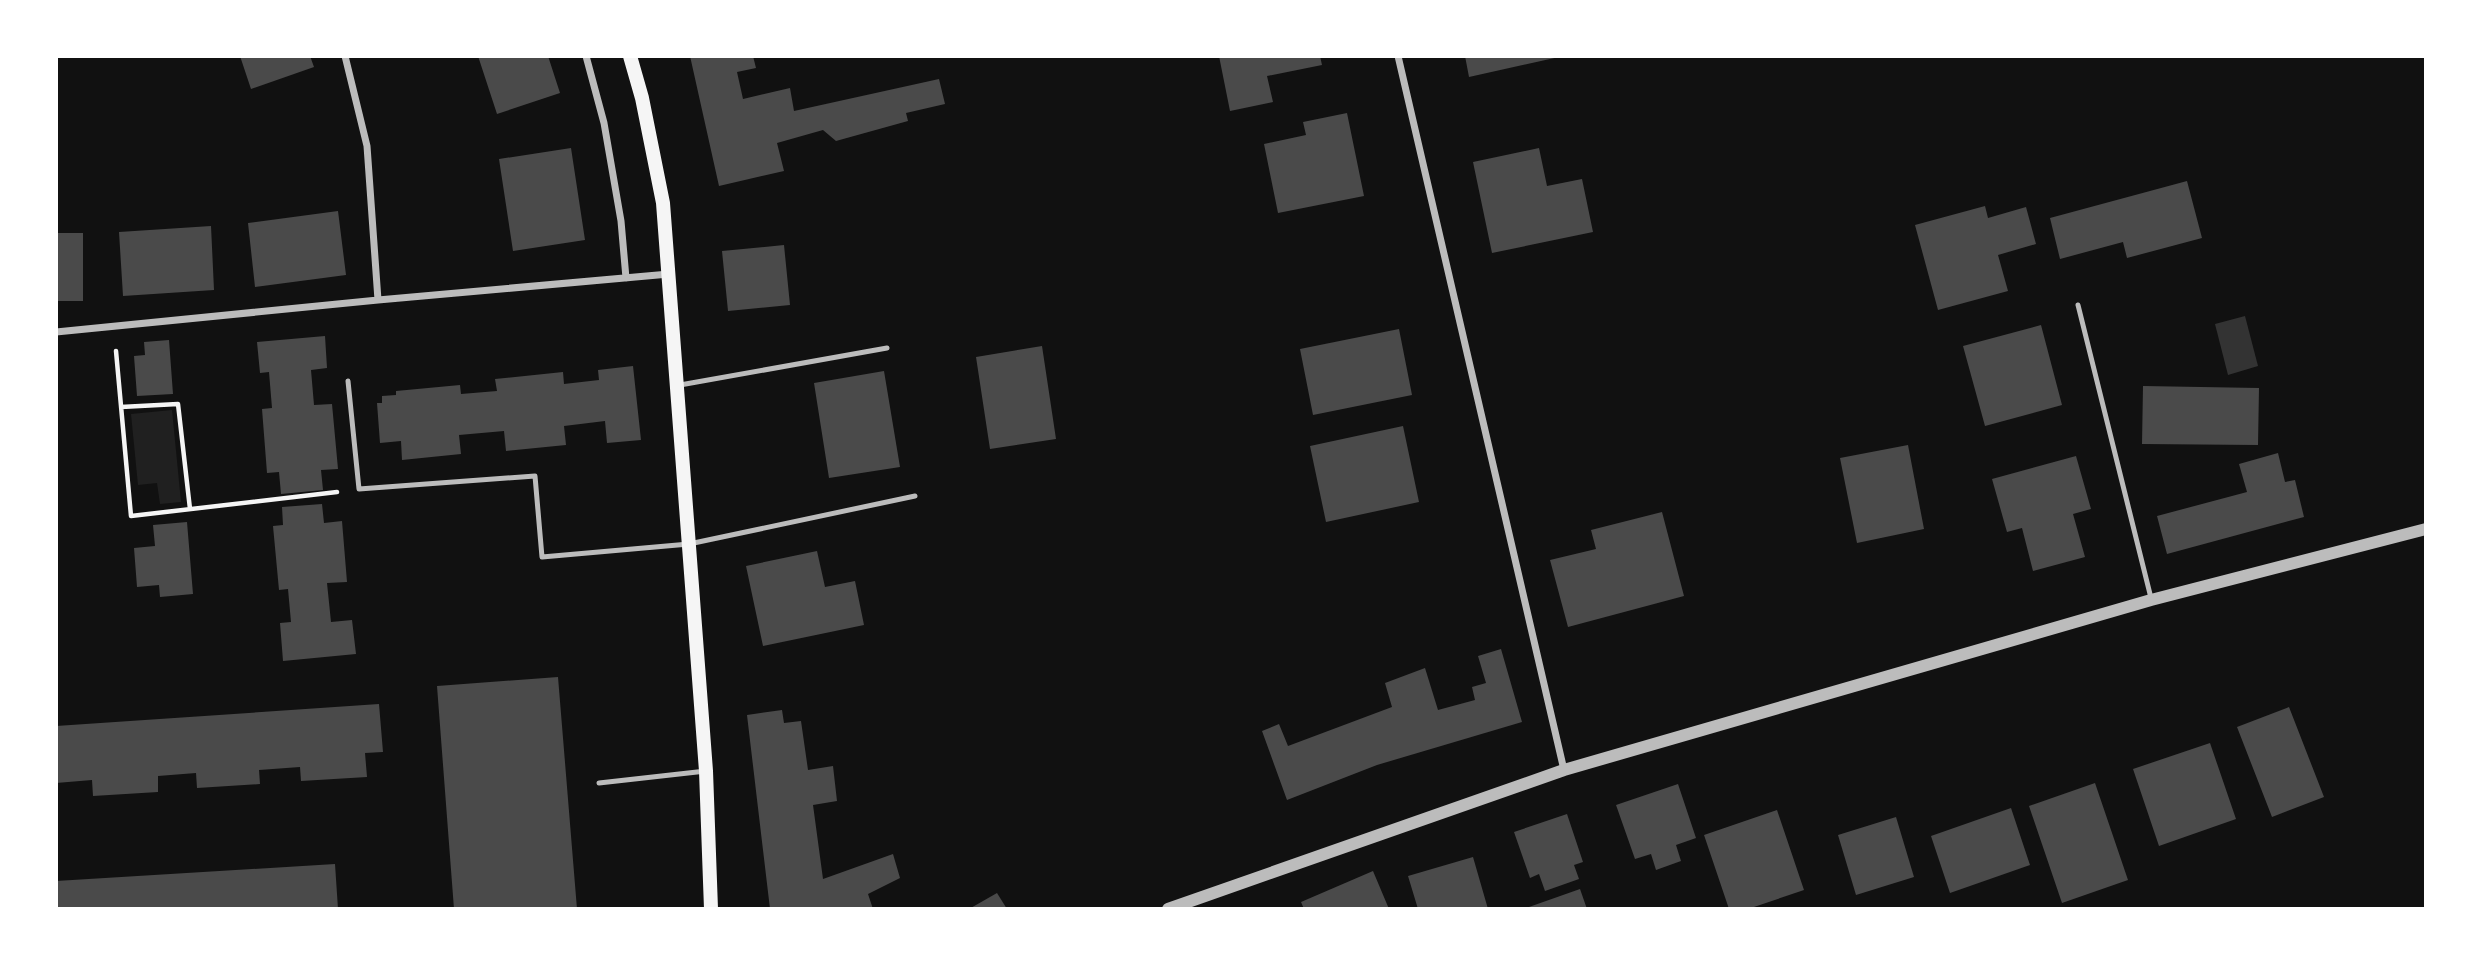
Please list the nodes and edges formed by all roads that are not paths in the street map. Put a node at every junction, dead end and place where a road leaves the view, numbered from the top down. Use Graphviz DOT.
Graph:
graph roads {
  1 [pos="345,56"];
  2 [pos="586,56"];
  3 [pos="630,56"];
  4 [pos="1398,56"];
  5 [pos="669,274"];
  6 [pos="626,278"];
  7 [pos="378,300"];
  8 [pos="2078,305"];
  9 [pos="56,332"];
  10 [pos="887,348"];
  11 [pos="348,381"];
  12 [pos="677,385"];
  13 [pos="915,496"];
  14 [pos="2426,528"];
  15 [pos="689,544"];
  16 [pos="2151,600"];
  17 [pos="1564,770"];
  18 [pos="706,771"];
  19 [pos="598,783"];
  20 [pos="1174,908"];
  21 [pos="711,909"];
  1 -- 7 [label="street"];
  2 -- 6 [label="street"];
  3 -- 5 [label="main road"];
  4 -- 17 [label="street"];
  5 -- 6 [label="street"];
  5 -- 12 [label="main road"];
  6 -- 7 [label="street"];
  7 -- 9 [label="street"];
  8 -- 16 [label="lane"];
  10 -- 12 [label="lane"];
  11 -- 15 [label="lane"];
  12 -- 15 [label="main road"];
  13 -- 15 [label="lane"];
  14 -- 16 [label="street"];
  15 -- 18 [label="main road"];
  16 -- 17 [label="street"];
  17 -- 20 [label="street"];
  18 -- 19 [label="lane"];
  18 -- 21 [label="main road"];
}
